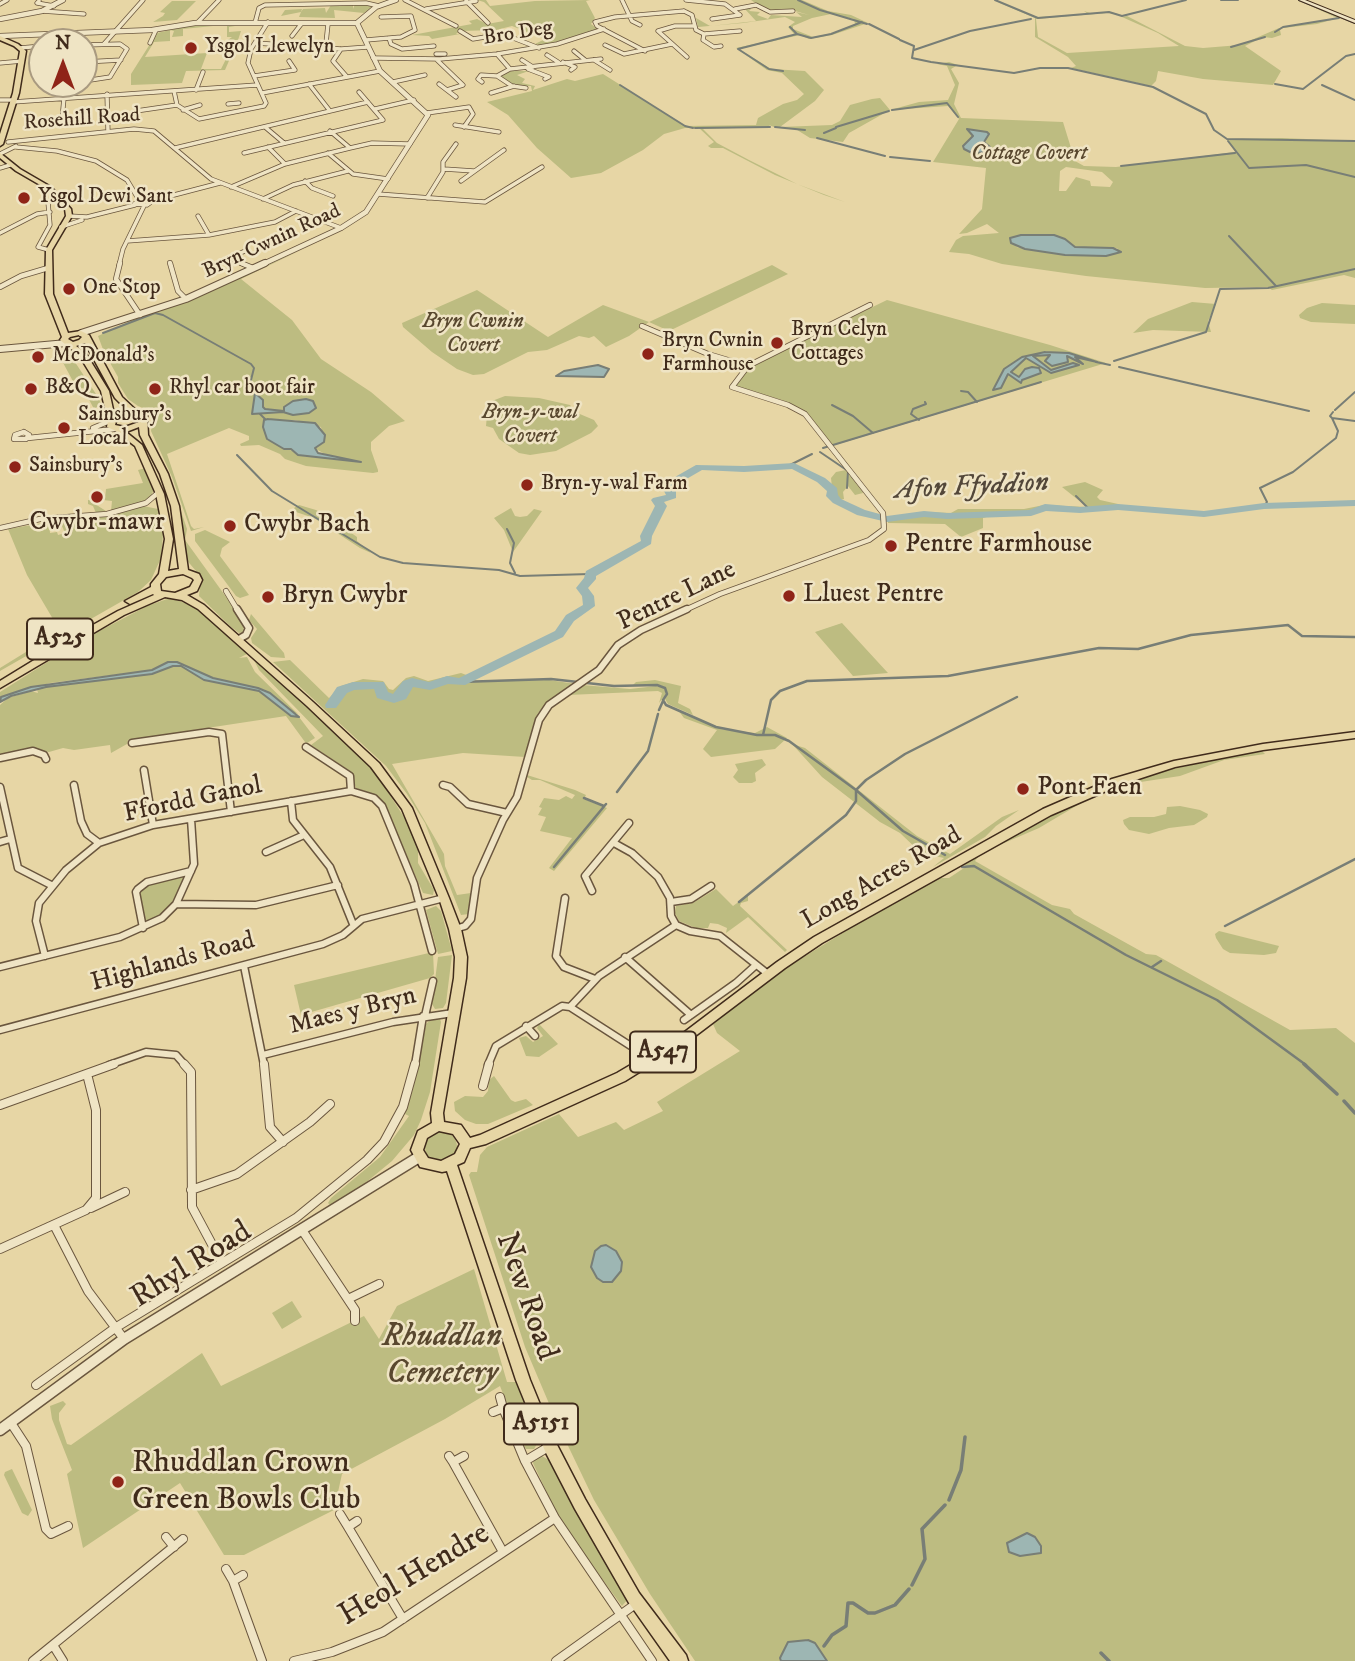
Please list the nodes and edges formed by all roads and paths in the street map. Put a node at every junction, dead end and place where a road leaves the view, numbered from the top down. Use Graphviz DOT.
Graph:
graph roads {
  1 [pos="7,0"];
  2 [pos="63,0"];
  3 [pos="143,0"];
  4 [pos="219,0"];
  5 [pos="396,0"];
  6 [pos="405,0"];
  7 [pos="622,0"];
  8 [pos="686,0"];
  9 [pos="695,0"];
  10 [pos="749,0"];
  11 [pos="1301,0"];
  12 [pos="39,1"];
  13 [pos="466,1"];
  14 [pos="476,1"];
  15 [pos="0,4"];
  16 [pos="756,5"];
  17 [pos="54,6"];
  18 [pos="379,6"];
  19 [pos="426,9"];
  20 [pos="735,9"];
  21 [pos="42,11"];
  22 [pos="684,11"];
  23 [pos="790,11"];
  24 [pos="85,14"];
  25 [pos="631,16"];
  26 [pos="381,17"];
  27 [pos="715,18"];
  28 [pos="0,19"];
  29 [pos="198,22"];
  30 [pos="268,22"];
  31 [pos="1355,22"];
  32 [pos="255,23"];
  33 [pos="302,23"];
  34 [pos="356,23"];
  35 [pos="488,23"];
  36 [pos="328,24"];
  37 [pos="640,24"];
  38 [pos="448,25"];
  39 [pos="695,26"];
  40 [pos="604,29"];
  41 [pos="114,30"];
  42 [pos="156,30"];
  43 [pos="297,30"];
  44 [pos="305,30"];
  45 [pos="738,32"];
  46 [pos="460,33"];
  47 [pos="704,34"];
  48 [pos="292,36"];
  49 [pos="0,37"];
  50 [pos="389,38"];
  51 [pos="366,40"];
  52 [pos="150,43"];
  53 [pos="256,43"];
  54 [pos="529,43"];
  55 [pos="98,44"];
  56 [pos="104,44"];
  57 [pos="672,44"];
  58 [pos="605,45"];
  59 [pos="721,46"];
  60 [pos="28,47"];
  61 [pos="368,47"];
  62 [pos="20,48"];
  63 [pos="321,48"];
  64 [pos="539,48"];
  65 [pos="341,49"];
  66 [pos="575,51"];
  67 [pos="645,51"];
  68 [pos="476,54"];
  69 [pos="497,54"];
  70 [pos="439,55"];
  71 [pos="547,55"];
  72 [pos="373,58"];
  73 [pos="687,58"];
  74 [pos="601,59"];
  75 [pos="121,60"];
  76 [pos="522,60"];
  77 [pos="585,60"];
  78 [pos="594,60"];
  79 [pos="22,61"];
  80 [pos="98,61"];
  81 [pos="289,61"];
  82 [pos="561,62"];
  83 [pos="0,63"];
  84 [pos="530,68"];
  85 [pos="486,69"];
  86 [pos="510,69"];
  87 [pos="583,69"];
  88 [pos="380,71"];
  89 [pos="610,71"];
  90 [pos="204,74"];
  91 [pos="425,75"];
  92 [pos="489,75"];
  93 [pos="254,76"];
  94 [pos="497,76"];
  95 [pos="347,77"];
  96 [pos="98,79"];
  97 [pos="545,79"];
  98 [pos="393,82"];
  99 [pos="482,82"];
  100 [pos="309,84"];
  101 [pos="257,85"];
  102 [pos="439,85"];
  103 [pos="514,86"];
  104 [pos="525,89"];
  105 [pos="195,90"];
  106 [pos="447,90"];
  107 [pos="174,91"];
  108 [pos="359,92"];
  109 [pos="262,93"];
  110 [pos="491,93"];
  111 [pos="107,94"];
  112 [pos="98,95"];
  113 [pos="456,97"];
  114 [pos="64,98"];
  115 [pos="0,100"];
  116 [pos="414,100"];
  117 [pos="13,101"];
  118 [pos="368,102"];
  119 [pos="233,103"];
  120 [pos="177,104"];
  121 [pos="200,105"];
  122 [pos="375,109"];
  123 [pos="183,110"];
  124 [pos="136,111"];
  125 [pos="330,111"];
  126 [pos="238,112"];
  127 [pos="427,113"];
  128 [pos="62,119"];
  129 [pos="455,125"];
  130 [pos="265,127"];
  131 [pos="464,127"];
  132 [pos="330,131"];
  133 [pos="108,132"];
  134 [pos="499,132"];
  135 [pos="2,140"];
  136 [pos="284,143"];
  137 [pos="411,144"];
  138 [pos="457,144"];
  139 [pos="268,147"];
  140 [pos="16,148"];
  141 [pos="176,148"];
  142 [pos="350,148"];
  143 [pos="504,150"];
  144 [pos="244,153"];
  145 [pos="328,153"];
  146 [pos="0,155"];
  147 [pos="285,164"];
  148 [pos="10,165"];
  149 [pos="542,167"];
  150 [pos="0,168"];
  151 [pos="444,169"];
  152 [pos="528,170"];
  153 [pos="348,171"];
  154 [pos="474,172"];
  155 [pos="534,172"];
  156 [pos="388,179"];
  157 [pos="305,181"];
  158 [pos="461,181"];
  159 [pos="220,183"];
  160 [pos="231,187"];
  161 [pos="331,193"];
  162 [pos="378,194"];
  163 [pos="59,196"];
  164 [pos="427,198"];
  165 [pos="263,199"];
  166 [pos="139,200"];
  167 [pos="151,201"];
  168 [pos="135,205"];
  169 [pos="144,206"];
  170 [pos="296,211"];
  171 [pos="50,212"];
  172 [pos="69,216"];
  173 [pos="198,216"];
  174 [pos="87,218"];
  175 [pos="61,227"];
  176 [pos="341,228"];
  177 [pos="0,233"];
  178 [pos="209,235"];
  179 [pos="127,240"];
  180 [pos="49,250"];
  181 [pos="244,251"];
  182 [pos="229,258"];
  183 [pos="218,263"];
  184 [pos="170,264"];
  185 [pos="48,268"];
  186 [pos="253,268"];
  187 [pos="0,287"];
  188 [pos="186,299"];
  189 [pos="870,305"];
  190 [pos="140,314"];
  191 [pos="61,320"];
  192 [pos="642,326"];
  193 [pos="82,336"];
  194 [pos="67,340"];
  195 [pos="0,349"];
  196 [pos="748,366"];
  197 [pos="134,412"];
  198 [pos="143,423"];
  199 [pos="114,425"];
  200 [pos="159,492"];
  201 [pos="146,503"];
  202 [pos="164,508"];
  203 [pos="0,528"];
  204 [pos="184,571"];
  205 [pos="163,575"];
  206 [pos="191,591"];
  207 [pos="226,591"];
  208 [pos="158,592"];
  209 [pos="176,596"];
  210 [pos="201,607"];
  211 [pos="239,639"];
  212 [pos="0,676"];
  213 [pos="0,685"];
  214 [pos="1355,735"];
  215 [pos="132,743"];
  216 [pos="306,750"];
  217 [pos="52,754"];
  218 [pos="0,758"];
  219 [pos="144,770"];
  220 [pos="154,779"];
  221 [pos="146,780"];
  222 [pos="74,785"];
  223 [pos="443,785"];
  224 [pos="0,787"];
  225 [pos="83,789"];
  226 [pos="351,791"];
  227 [pos="76,796"];
  228 [pos="291,801"];
  229 [pos="231,812"];
  230 [pos="507,813"];
  231 [pos="191,819"];
  232 [pos="629,822"];
  233 [pos="153,825"];
  234 [pos="304,835"];
  235 [pos="10,839"];
  236 [pos="0,842"];
  237 [pos="614,843"];
  238 [pos="99,844"];
  239 [pos="266,852"];
  240 [pos="191,871"];
  241 [pos="51,885"];
  242 [pos="338,886"];
  243 [pos="711,886"];
  244 [pos="592,891"];
  245 [pos="444,898"];
  246 [pos="565,898"];
  247 [pos="671,902"];
  248 [pos="176,904"];
  249 [pos="421,904"];
  250 [pos="352,925"];
  251 [pos="676,925"];
  252 [pos="143,928"];
  253 [pos="456,929"];
  254 [pos="432,951"];
  255 [pos="45,956"];
  256 [pos="625,957"];
  257 [pos="756,965"];
  258 [pos="0,967"];
  259 [pos="244,967"];
  260 [pos="768,974"];
  261 [pos="595,979"];
  262 [pos="433,981"];
  263 [pos="570,1007"];
  264 [pos="453,1013"];
  265 [pos="424,1016"];
  266 [pos="526,1026"];
  267 [pos="0,1030"];
  268 [pos="535,1036"];
  269 [pos="264,1055"];
  270 [pos="651,1059"];
  271 [pos="87,1074"];
  272 [pos="483,1086"];
  273 [pos="330,1104"];
  274 [pos="0,1105"];
  275 [pos="438,1126"];
  276 [pos="282,1142"];
  277 [pos="466,1144"];
  278 [pos="419,1157"];
  279 [pos="451,1165"];
  280 [pos="191,1190"];
  281 [pos="125,1192"];
  282 [pos="86,1210"];
  283 [pos="54,1225"];
  284 [pos="302,1230"];
  285 [pos="0,1248"];
  286 [pos="222,1264"];
  287 [pos="379,1284"];
  288 [pos="348,1299"];
  289 [pos="355,1321"];
  290 [pos="115,1328"];
  291 [pos="124,1339"];
  292 [pos="36,1385"];
  293 [pos="500,1397"];
  294 [pos="503,1408"];
  295 [pos="493,1412"];
  296 [pos="11,1423"];
  297 [pos="0,1430"];
  298 [pos="550,1446"];
  299 [pos="464,1456"];
  300 [pos="525,1461"];
  301 [pos="340,1514"];
  302 [pos="555,1518"];
  303 [pos="357,1521"];
  304 [pos="68,1526"];
  305 [pos="348,1527"];
  306 [pos="166,1537"];
  307 [pos="183,1539"];
  308 [pos="174,1547"];
  309 [pos="503,1552"];
  310 [pos="226,1569"];
  311 [pos="243,1576"];
  312 [pos="233,1581"];
  313 [pos="638,1603"];
  314 [pos="621,1616"];
  315 [pos="403,1619"];
  316 [pos="53,1644"];
  317 [pos="33,1661"];
  318 [pos="63,1661"];
  319 [pos="262,1661"];
  320 [pos="298,1661"];
  321 [pos="556,1661"];
  322 [pos="652,1661"];
  323 [pos="680,1661"];
  1 -- 15 [label="street"];
  2 -- 17 [label="street"];
  3 -- 41 [label="street"];
  4 -- 29 [label="street"];
  5 -- 18 [label="street"];
  6 -- 19 [label="street"];
  7 -- 25 [label="street"];
  8 -- 9 [label="street"];
  9 -- 20 [label="street"];
  9 -- 22 [label="street"];
  10 -- 16 [label="street"];
  11 -- 31 [label="main road"];
  12 -- 17 [label="street"];
  13 -- 14 [label="street"];
  13 -- 19 [label="street"];
  13 -- 35 [label="street"];
  16 -- 20 [label="street"];
  16 -- 23 [label="street"];
  17 -- 21 [label="street"];
  18 -- 32 [label="street"];
  18 -- 34 [label="street"];
  19 -- 38 [label="street"];
  20 -- 27 [label="street"];
  21 -- 24 [label="street"];
  21 -- 28 [label="street"];
  22 -- 25 [label="street, Bro Deg"];
  22 -- 39 [label="street"];
  25 -- 37 [label="street"];
  25 -- 40 [label="street, Bro Deg"];
  26 -- 50 [label="street"];
  29 -- 32 [label="street"];
  29 -- 42 [label="street"];
  30 -- 32 [label="street"];
  30 -- 33 [label="street"];
  30 -- 53 [label="street"];
  33 -- 36 [label="street"];
  33 -- 43 [label="street"];
  34 -- 36 [label="street"];
  34 -- 51 [label="street"];
  36 -- 63 [label="street"];
  39 -- 47 [label="street"];
  39 -- 57 [label="street"];
  40 -- 64 [label="street, Bro Deg"];
  40 -- 67 [label="street"];
  41 -- 42 [label="street"];
  41 -- 49 [label="street"];
  41 -- 56 [label="street"];
  42 -- 52 [label="street"];
  43 -- 44 [label="street"];
  43 -- 48 [label="street"];
  45 -- 47 [label="street"];
  46 -- 54 [label="street"];
  47 -- 59 [label="street"];
  49 -- 62 [label="main road"];
  50 -- 51 [label="street"];
  50 -- 70 [label="street"];
  51 -- 61 [label="street"];
  53 -- 63 [label="street"];
  53 -- 93 [label="street"];
  54 -- 64 [label="street"];
  54 -- 68 [label="street"];
  55 -- 56 [label="street"];
  56 -- 75 [label="street"];
  57 -- 67 [label="street"];
  57 -- 73 [label="street"];
  58 -- 67 [label="street"];
  60 -- 62 [label="street"];
  61 -- 65 [label="street"];
  61 -- 72 [label="street"];
  62 -- 79 [label="main road"];
  63 -- 65 [label="street"];
  64 -- 69 [label="street, Bro Deg"];
  65 -- 95 [label="street"];
  66 -- 77 [label="street"];
  69 -- 70 [label="street, Bro Deg"];
  69 -- 86 [label="street"];
  70 -- 72 [label="street, Bro Deg"];
  70 -- 106 [label="street"];
  71 -- 82 [label="street"];
  72 -- 88 [label="street"];
  74 -- 78 [label="street"];
  75 -- 80 [label="street"];
  75 -- 96 [label="street"];
  76 -- 84 [label="street"];
  77 -- 78 [label="street"];
  77 -- 82 [label="street"];
  78 -- 89 [label="street"];
  79 -- 83 [label="street"];
  79 -- 117 [label="main road"];
  81 -- 93 [label="street"];
  82 -- 84 [label="street"];
  82 -- 87 [label="street"];
  84 -- 86 [label="street"];
  84 -- 97 [label="street"];
  85 -- 92 [label="street"];
  86 -- 94 [label="street"];
  88 -- 95 [label="street"];
  88 -- 98 [label="street"];
  90 -- 105 [label="street"];
  91 -- 98 [label="street"];
  92 -- 94 [label="street"];
  92 -- 99 [label="street"];
  93 -- 101 [label="street"];
  94 -- 103 [label="street"];
  95 -- 100 [label="street"];
  98 -- 116 [label="street"];
  100 -- 109 [label="street"];
  100 -- 125 [label="street"];
  101 -- 105 [label="street"];
  101 -- 109 [label="street"];
  102 -- 106 [label="street"];
  103 -- 104 [label="street"];
  103 -- 110 [label="street"];
  105 -- 107 [label="street"];
  106 -- 113 [label="street"];
  107 -- 111 [label="street"];
  107 -- 120 [label="street"];
  108 -- 118 [label="street"];
  109 -- 126 [label="street"];
  111 -- 112 [label="street"];
  111 -- 133 [label="street"];
  114 -- 117 [label="street"];
  114 -- 128 [label="street"];
  115 -- 117 [label="street"];
  116 -- 122 [label="street"];
  116 -- 127 [label="street"];
  117 -- 135 [label="main road"];
  118 -- 122 [label="street"];
  118 -- 125 [label="street"];
  119 -- 126 [label="street"];
  120 -- 123 [label="street"];
  120 -- 124 [label="street"];
  121 -- 123 [label="street"];
  122 -- 132 [label="street"];
  123 -- 126 [label="street"];
  125 -- 130 [label="street"];
  127 -- 131 [label="street"];
  127 -- 137 [label="street, Bryn Cwnin Road"];
  129 -- 131 [label="street"];
  130 -- 136 [label="street"];
  130 -- 141 [label="street"];
  131 -- 134 [label="street"];
  132 -- 136 [label="street"];
  132 -- 142 [label="street"];
  133 -- 135 [label="street, Rosehill Road"];
  133 -- 141 [label="street, Rosehill Road"];
  135 -- 140 [label="street"];
  136 -- 139 [label="street"];
  137 -- 142 [label="street"];
  137 -- 156 [label="street, Bryn Cwnin Road"];
  138 -- 151 [label="street"];
  139 -- 144 [label="street"];
  139 -- 147 [label="street"];
  140 -- 146 [label="street"];
  140 -- 166 [label="street"];
  141 -- 159 [label="street, Rosehill Road"];
  142 -- 145 [label="street"];
  143 -- 154 [label="street"];
  145 -- 147 [label="street"];
  145 -- 153 [label="street"];
  146 -- 148 [label="main road"];
  147 -- 160 [label="street"];
  148 -- 150 [label="street"];
  148 -- 163 [label="main road"];
  149 -- 155 [label="street"];
  151 -- 154 [label="street"];
  151 -- 164 [label="street"];
  152 -- 155 [label="street"];
  153 -- 156 [label="street"];
  153 -- 157 [label="street"];
  154 -- 158 [label="street"];
  155 -- 164 [label="street"];
  156 -- 162 [label="street, Bryn Cwnin Road"];
  157 -- 161 [label="street"];
  157 -- 165 [label="street"];
  159 -- 160 [label="street, Rosehill Road"];
  159 -- 167 [label="street"];
  160 -- 165 [label="street, Rosehill Road"];
  162 -- 164 [label="street"];
  162 -- 176 [label="street, Bryn Cwnin Road"];
  163 -- 171 [label="street"];
  163 -- 172 [label="main road"];
  165 -- 170 [label="street, Rosehill Road"];
  166 -- 167 [label="street"];
  166 -- 168 [label="street"];
  167 -- 169 [label="street"];
  168 -- 169 [label="street"];
  168 -- 174 [label="street"];
  169 -- 179 [label="street"];
  170 -- 176 [label="street, Rosehill Road"];
  170 -- 178 [label="street"];
  171 -- 177 [label="street"];
  171 -- 180 [label="street"];
  172 -- 174 [label="street"];
  172 -- 175 [label="main road"];
  173 -- 178 [label="street"];
  174 -- 175 [label="street"];
  175 -- 180 [label="main road"];
  176 -- 186 [label="street, Bryn Cwnin Road"];
  178 -- 179 [label="street"];
  179 -- 190 [label="street"];
  180 -- 185 [label="main road"];
  181 -- 182 [label="street"];
  182 -- 183 [label="street"];
  182 -- 186 [label="street"];
  184 -- 188 [label="street"];
  185 -- 187 [label="street"];
  185 -- 191 [label="main road"];
  186 -- 188 [label="street, Bryn Cwnin Road"];
  188 -- 190 [label="street, Bryn Cwnin Road"];
  189 -- 196 [label="street"];
  190 -- 193 [label="street, Bryn Cwnin Road"];
  191 -- 193 [label="main road"];
  191 -- 194 [label="main road"];
  192 -- 196 [label="street"];
  193 -- 194 [label="main road"];
  193 -- 197 [label="main road"];
  194 -- 195 [label="street"];
  194 -- 199 [label="main road"];
  196 -- 230 [label="street, Pentre Lane"];
  197 -- 198 [label="main road"];
  197 -- 199 [label="main road"];
  198 -- 199 [label="main road"];
  198 -- 204 [label="main road"];
  199 -- 199 [label="street"];
  199 -- 200 [label="main road"];
  200 -- 201 [label="street"];
  200 -- 202 [label="main road"];
  201 -- 202 [label="street"];
  201 -- 203 [label="street"];
  202 -- 205 [label="main road"];
  204 -- 205 [label="main road"];
  204 -- 206 [label="main road"];
  205 -- 208 [label="main road"];
  206 -- 209 [label="main road"];
  206 -- 210 [label="main road"];
  207 -- 211 [label="street"];
  208 -- 209 [label="main road"];
  208 -- 212 [label="main road, A525"];
  208 -- 213 [label="main road, A525"];
  209 -- 210 [label="main road"];
  210 -- 211 [label="main road"];
  211 -- 245 [label="main road"];
  214 -- 260 [label="main road, Long Acres Road / A547"];
  215 -- 229 [label="street"];
  216 -- 226 [label="street"];
  217 -- 218 [label="street"];
  219 -- 221 [label="street"];
  220 -- 221 [label="street"];
  221 -- 233 [label="street"];
  222 -- 227 [label="street"];
  223 -- 230 [label="street"];
  224 -- 235 [label="street"];
  225 -- 227 [label="street"];
  226 -- 228 [label="street, Ffordd Ganol"];
  226 -- 249 [label="street"];
  227 -- 238 [label="street"];
  228 -- 229 [label="street, Ffordd Ganol"];
  228 -- 234 [label="street"];
  229 -- 231 [label="street, Ffordd Ganol"];
  230 -- 253 [label="street, Pentre Lane"];
  231 -- 233 [label="street, Ffordd Ganol"];
  231 -- 240 [label="street"];
  232 -- 237 [label="street"];
  233 -- 238 [label="street, Ffordd Ganol"];
  234 -- 239 [label="street"];
  234 -- 242 [label="street"];
  235 -- 236 [label="street"];
  235 -- 241 [label="street"];
  237 -- 244 [label="street"];
  237 -- 247 [label="street"];
  238 -- 241 [label="street, Ffordd Ganol"];
  240 -- 248 [label="street"];
  240 -- 252 [label="street"];
  241 -- 255 [label="street, Ffordd Ganol"];
  242 -- 248 [label="street"];
  242 -- 250 [label="street"];
  243 -- 247 [label="street"];
  245 -- 249 [label="street, Highlands Road"];
  245 -- 253 [label="main road"];
  246 -- 261 [label="street"];
  247 -- 251 [label="street"];
  248 -- 252 [label="street"];
  249 -- 250 [label="street, Highlands Road"];
  249 -- 254 [label="street"];
  250 -- 259 [label="street, Highlands Road"];
  251 -- 256 [label="street"];
  251 -- 257 [label="street"];
  252 -- 255 [label="street"];
  253 -- 264 [label="main road"];
  255 -- 258 [label="street"];
  256 -- 257 [label="street"];
  256 -- 261 [label="street"];
  257 -- 260 [label="street"];
  259 -- 267 [label="street, Highlands Road"];
  259 -- 269 [label="street"];
  260 -- 270 [label="main road, Long Acres Road / A547"];
  261 -- 263 [label="street"];
  262 -- 265 [label="street"];
  263 -- 266 [label="street"];
  263 -- 270 [label="street"];
  264 -- 265 [label="street, Maes y Bryn"];
  264 -- 275 [label="main road"];
  265 -- 269 [label="street, Maes y Bryn"];
  265 -- 286 [label="street"];
  266 -- 268 [label="street"];
  266 -- 272 [label="street"];
  269 -- 276 [label="street"];
  270 -- 277 [label="main road, Long Acres Road / A547"];
  271 -- 274 [label="street"];
  271 -- 280 [label="street"];
  271 -- 282 [label="street"];
  273 -- 276 [label="street"];
  275 -- 277 [label="main road"];
  275 -- 278 [label="main road"];
  276 -- 280 [label="street"];
  277 -- 279 [label="main road"];
  278 -- 279 [label="main road"];
  278 -- 284 [label="street, Rhyl Road"];
  279 -- 298 [label="main road, New Road / A5151"];
  280 -- 286 [label="street"];
  281 -- 282 [label="street"];
  282 -- 283 [label="street"];
  283 -- 285 [label="street"];
  283 -- 290 [label="street"];
  284 -- 288 [label="street"];
  284 -- 291 [label="street, Rhyl Road"];
  286 -- 290 [label="street"];
  287 -- 288 [label="street"];
  288 -- 289 [label="street"];
  290 -- 291 [label="street"];
  290 -- 292 [label="street"];
  291 -- 296 [label="street, Rhyl Road"];
  293 -- 294 [label="street"];
  294 -- 295 [label="street"];
  294 -- 300 [label="street"];
  296 -- 297 [label="street, Rhyl Road"];
  296 -- 304 [label="street"];
  298 -- 300 [label="street"];
  298 -- 313 [label="main road, New Road / A5151"];
  299 -- 309 [label="street"];
  300 -- 302 [label="street"];
  301 -- 305 [label="street"];
  302 -- 309 [label="street, Heol Hendre"];
  302 -- 314 [label="street"];
  303 -- 305 [label="street"];
  305 -- 315 [label="street"];
  306 -- 308 [label="street"];
  307 -- 308 [label="street"];
  308 -- 316 [label="street"];
  309 -- 315 [label="street, Heol Hendre"];
  310 -- 312 [label="street"];
  311 -- 312 [label="street"];
  312 -- 319 [label="street"];
  313 -- 314 [label="street"];
  313 -- 323 [label="main road, New Road / A5151"];
  314 -- 321 [label="street"];
  314 -- 322 [label="street"];
  315 -- 320 [label="street, Heol Hendre"];
  316 -- 317 [label="street"];
  316 -- 318 [label="street"];
}
